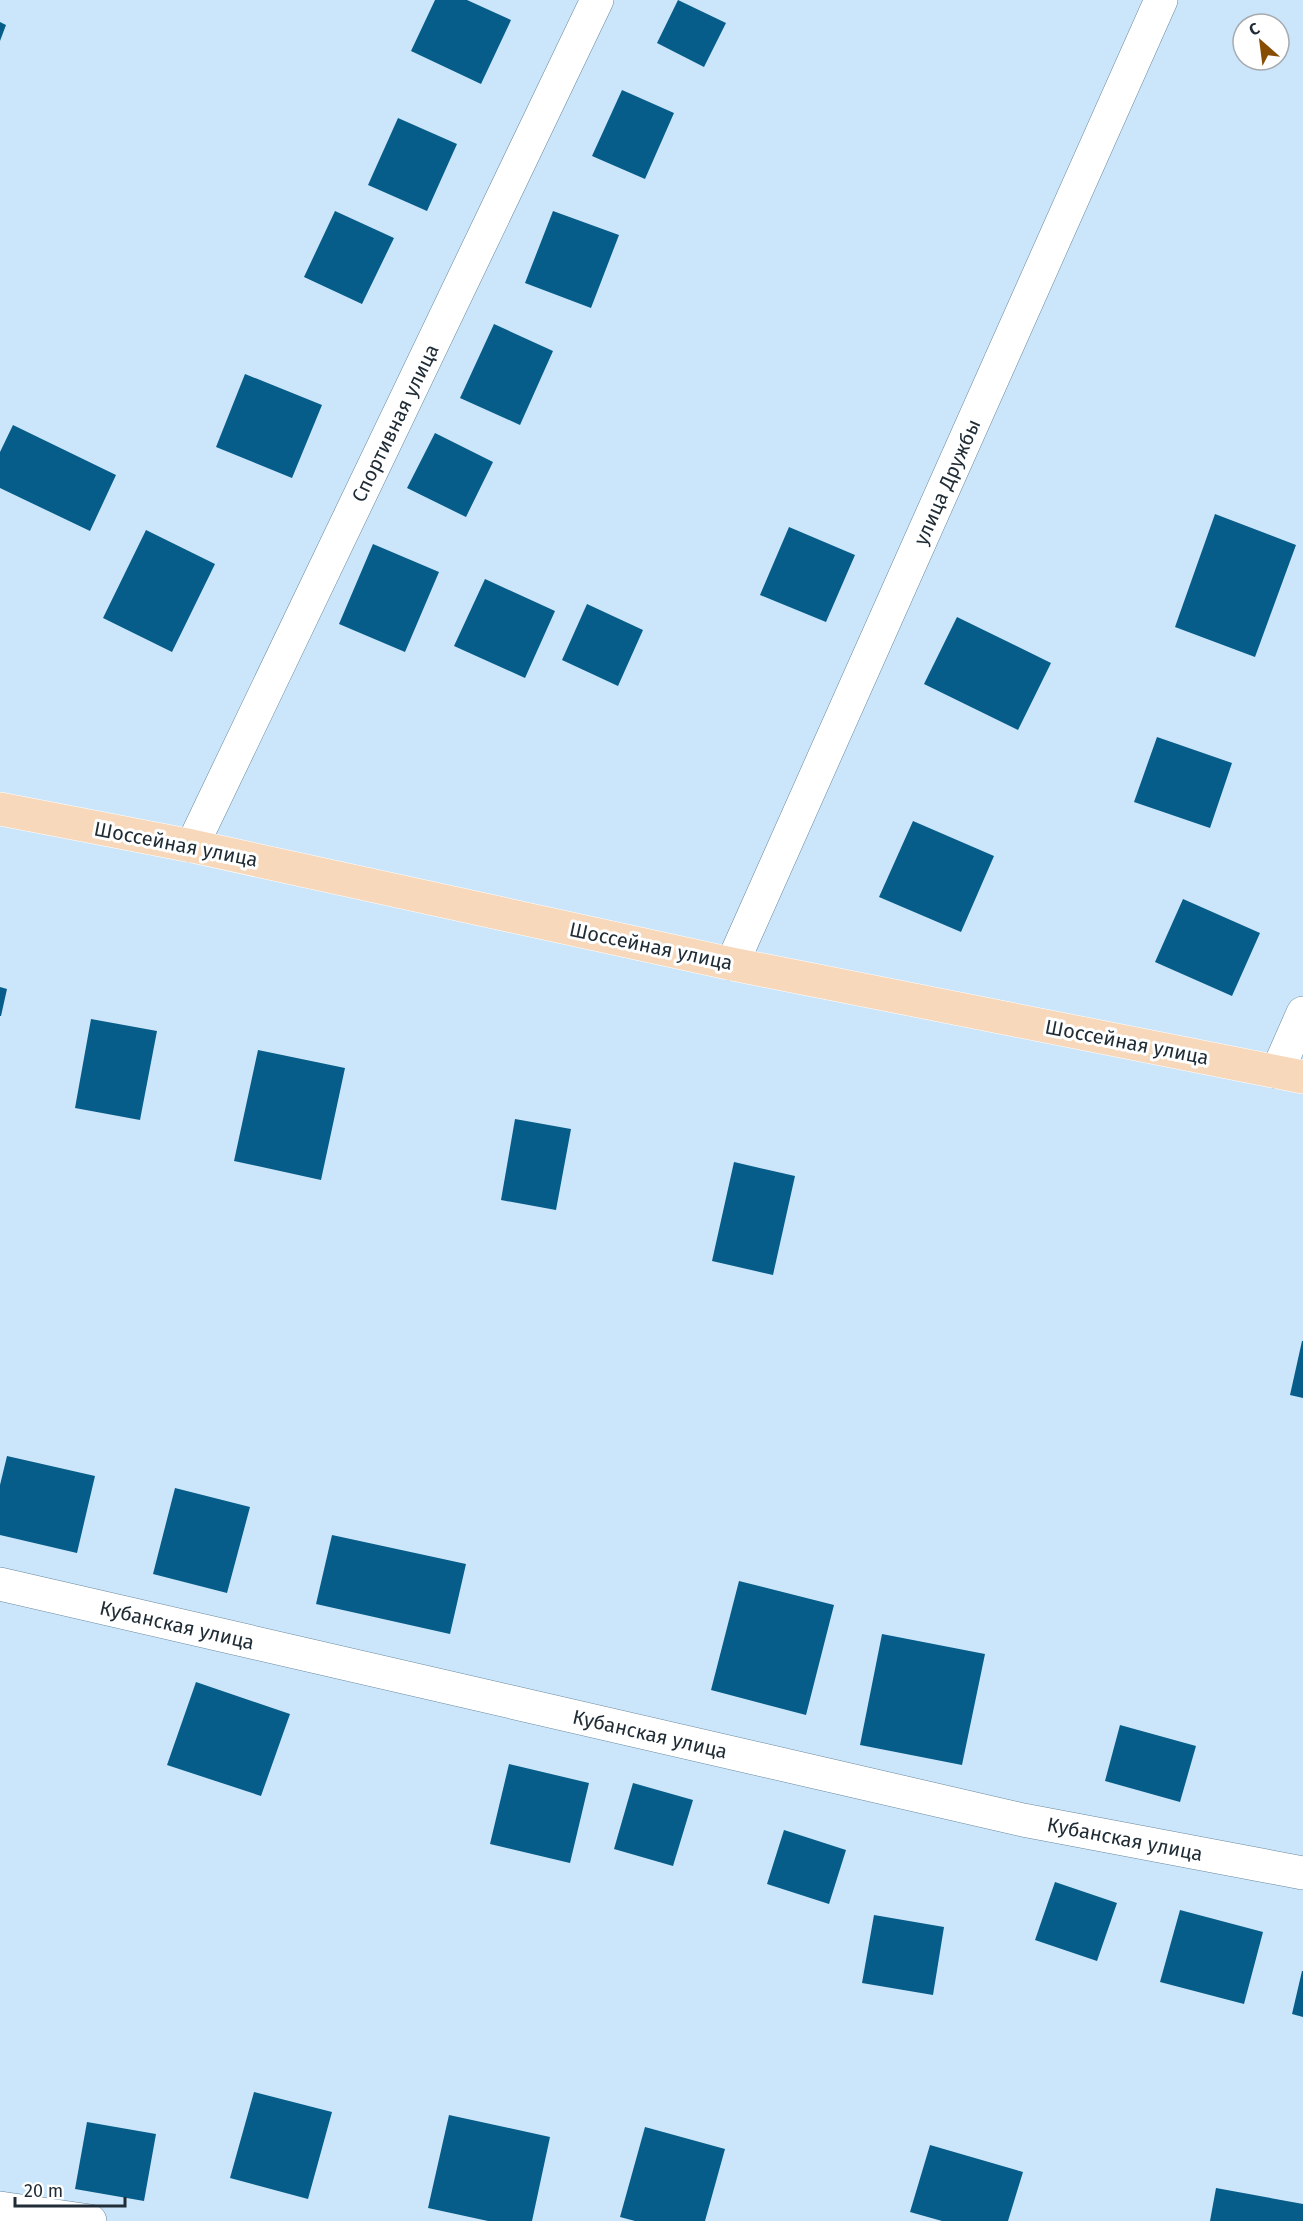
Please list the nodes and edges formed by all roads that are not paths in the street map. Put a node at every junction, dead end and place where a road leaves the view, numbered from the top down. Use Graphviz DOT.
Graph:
graph roads {
  1 [pos="597,0"];
  2 [pos="1161,0"];
  3 [pos="0,809"];
  4 [pos="192,846"];
  5 [pos="732,964"];
  6 [pos="1303,1013"];
  7 [pos="1290,1074"];
  8 [pos="0,1584"];
  9 [pos="1303,1873"];
  10 [pos="0,2208"];
  11 [pos="90,2221"];
  1 -- 4 [label="street, Спортивная улица"];
  2 -- 5 [label="street, улица Дружбы"];
  3 -- 4 [label="main road, Шоссейная улица"];
  4 -- 5 [label="main road, Шоссейная улица"];
  5 -- 7 [label="main road, Шоссейная улица"];
  6 -- 7 [label="street"];
  8 -- 9 [label="street, Кубанская улица"];
  10 -- 11 [label="street"];
}
